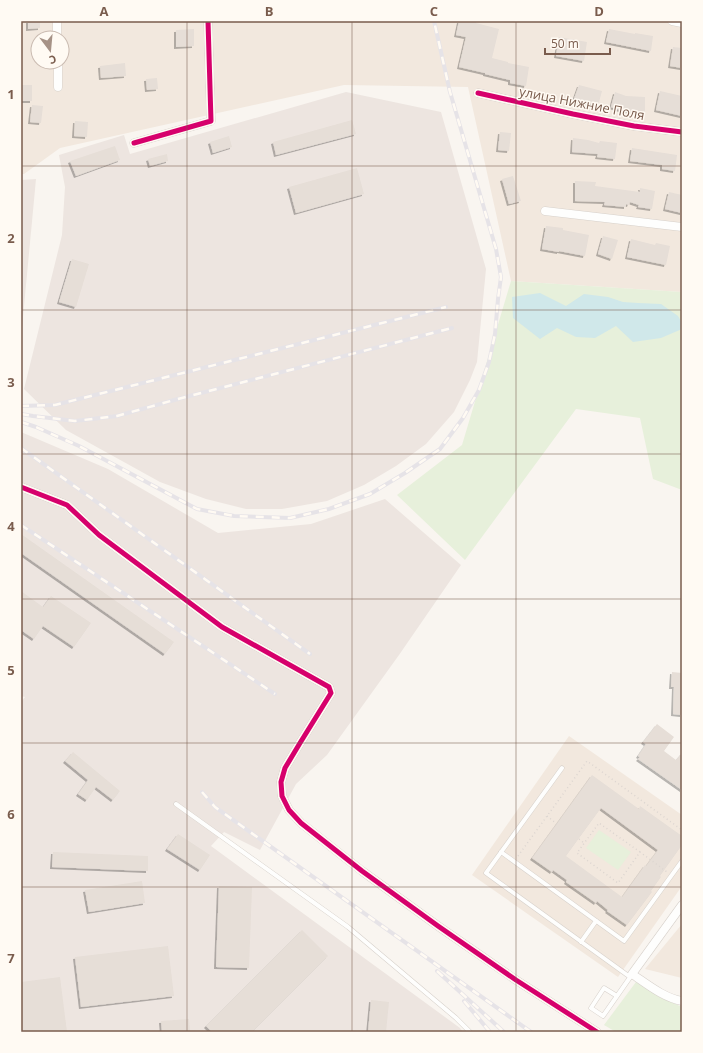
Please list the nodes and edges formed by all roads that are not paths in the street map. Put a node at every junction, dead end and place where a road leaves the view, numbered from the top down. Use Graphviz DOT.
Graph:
graph roads {
  1 [pos="208,21"];
  2 [pos="672,21"];
  3 [pos="682,23"];
  4 [pos="58,70"];
  5 [pos="58,87"];
  6 [pos="478,93"];
  7 [pos="682,132"];
  8 [pos="134,143"];
  9 [pos="545,211"];
  10 [pos="682,227"];
  11 [pos="21,487"];
  12 [pos="562,768"];
  13 [pos="176,804"];
  14 [pos="501,852"];
  15 [pos="682,861"];
  16 [pos="682,905"];
  17 [pos="596,921"];
  18 [pos="581,942"];
  19 [pos="631,976"];
  20 [pos="617,996"];
  21 [pos="682,1001"];
  22 [pos="470,1032"];
  23 [pos="596,1032"];
  1 -- 8 [label="street"];
  2 -- 3 [label="street"];
  4 -- 5 [label="street"];
  6 -- 7 [label="street, улица Нижние Поля"];
  9 -- 10 [label="street"];
  11 -- 23 [label="street"];
  12 -- 14 [label="lane"];
  13 -- 22 [label="lane"];
  14 -- 17 [label="lane"];
  14 -- 18 [label="lane"];
  15 -- 17 [label="lane"];
  16 -- 19 [label="street"];
  17 -- 18 [label="lane"];
  18 -- 19 [label="lane"];
  19 -- 20 [label="lane"];
  19 -- 21 [label="street"];
  20 -- 20 [label="lane"];
}
